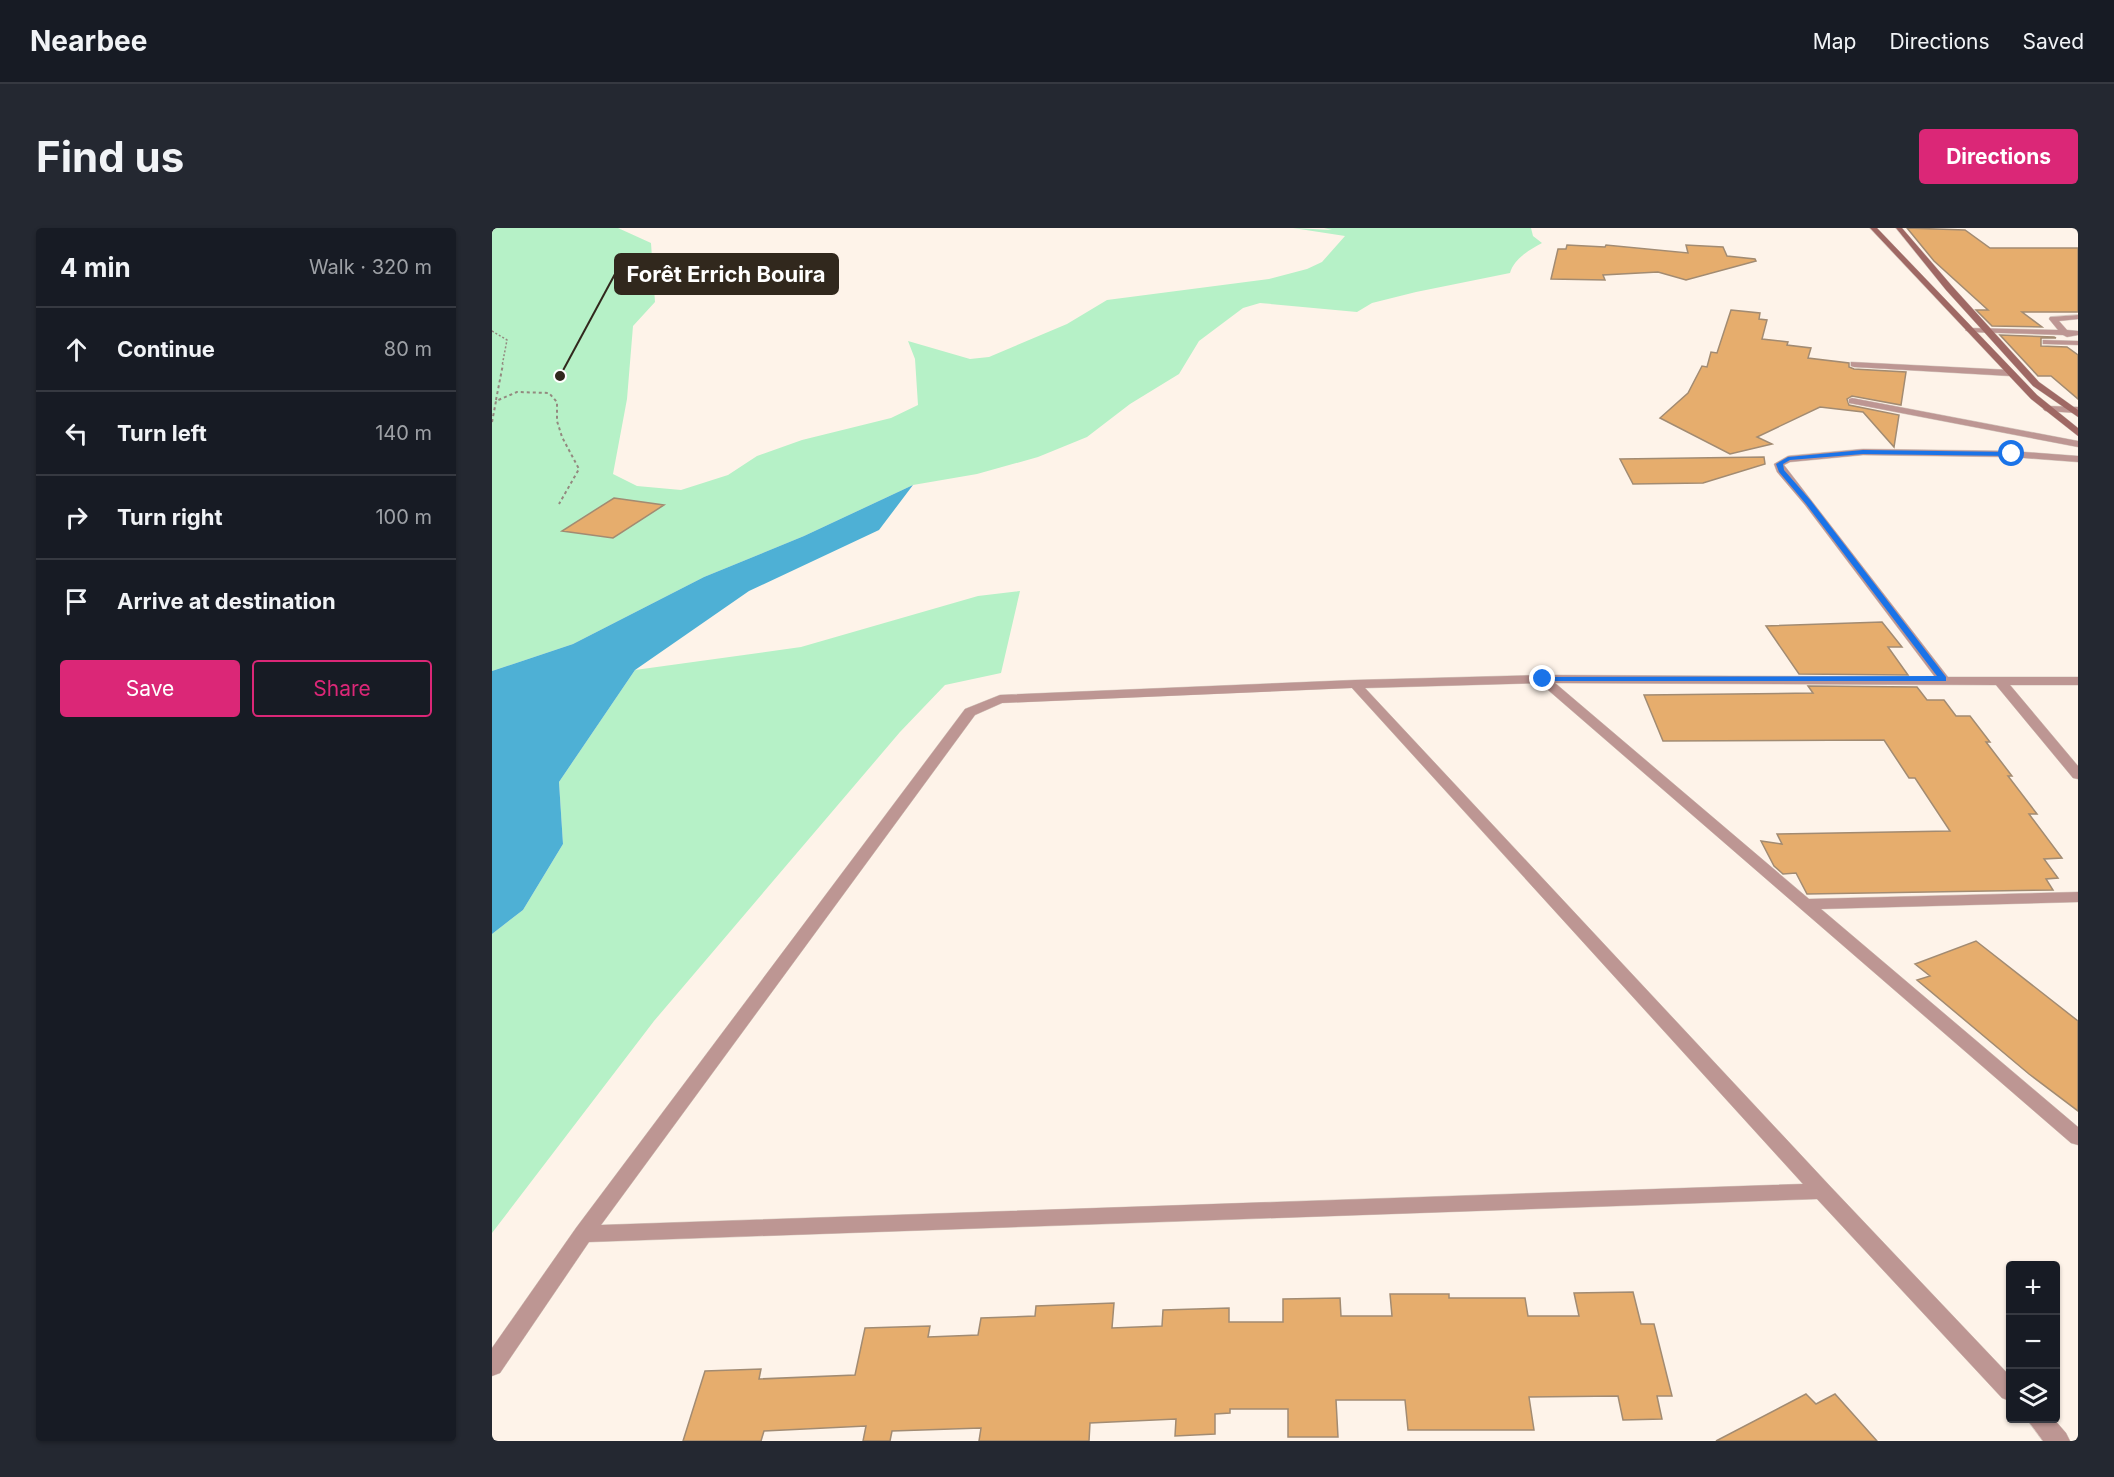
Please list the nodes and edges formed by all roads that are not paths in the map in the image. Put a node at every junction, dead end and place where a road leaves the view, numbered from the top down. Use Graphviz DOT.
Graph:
graph roads {
  1 [pos="1873,228"];
  2 [pos="1899,228"];
  3 [pos="2078,317"];
  4 [pos="1969,330"];
  5 [pos="1988,330"];
  6 [pos="2064,332"];
  7 [pos="2078,333"];
  8 [pos="1977,340"];
  9 [pos="1997,340"];
  10 [pos="2030,342"];
  11 [pos="2041,342"];
  12 [pos="2077,344"];
  13 [pos="1854,364"];
  14 [pos="2010,373"];
  15 [pos="1852,401"];
  16 [pos="2048,409"];
  17 [pos="2076,411"];
  18 [pos="2078,433"];
  19 [pos="2078,444"];
  20 [pos="2078,459"];
  21 [pos="1543,679"];
  22 [pos="1943,679"];
  23 [pos="1999,680"];
  24 [pos="1355,684"];
  25 [pos="2075,684"];
  26 [pos="2078,775"];
  27 [pos="2078,897"];
  28 [pos="1805,904"];
  29 [pos="2078,1138"];
  30 [pos="1822,1191"];
  31 [pos="583,1234"];
  32 [pos="492,1366"];
  33 [pos="2006,1387"];
  34 [pos="2041,1423"];
  35 [pos="2058,1441"];
  1 -- 4 [label="street"];
  2 -- 5 [label="street"];
  3 -- 6 [label="street"];
  4 -- 5 [label="street"];
  4 -- 8 [label="street"];
  5 -- 6 [label="street"];
  5 -- 9 [label="street"];
  6 -- 7 [label="street"];
  6 -- 12 [label="street"];
  8 -- 9 [label="street"];
  8 -- 14 [label="street"];
  9 -- 10 [label="street"];
  9 -- 17 [label="street"];
  11 -- 12 [label="street"];
  13 -- 14 [label="street"];
  14 -- 16 [label="street"];
  15 -- 19 [label="street"];
  16 -- 17 [label="street"];
  16 -- 18 [label="street"];
  20 -- 22 [label="street"];
  21 -- 22 [label="street"];
  21 -- 24 [label="street"];
  21 -- 28 [label="street"];
  22 -- 23 [label="street"];
  23 -- 25 [label="street"];
  23 -- 26 [label="street"];
  24 -- 30 [label="street"];
  24 -- 31 [label="street"];
  27 -- 28 [label="street"];
  28 -- 29 [label="street"];
  30 -- 31 [label="street"];
  30 -- 33 [label="street"];
  31 -- 32 [label="street"];
  34 -- 35 [label="street"];
}
